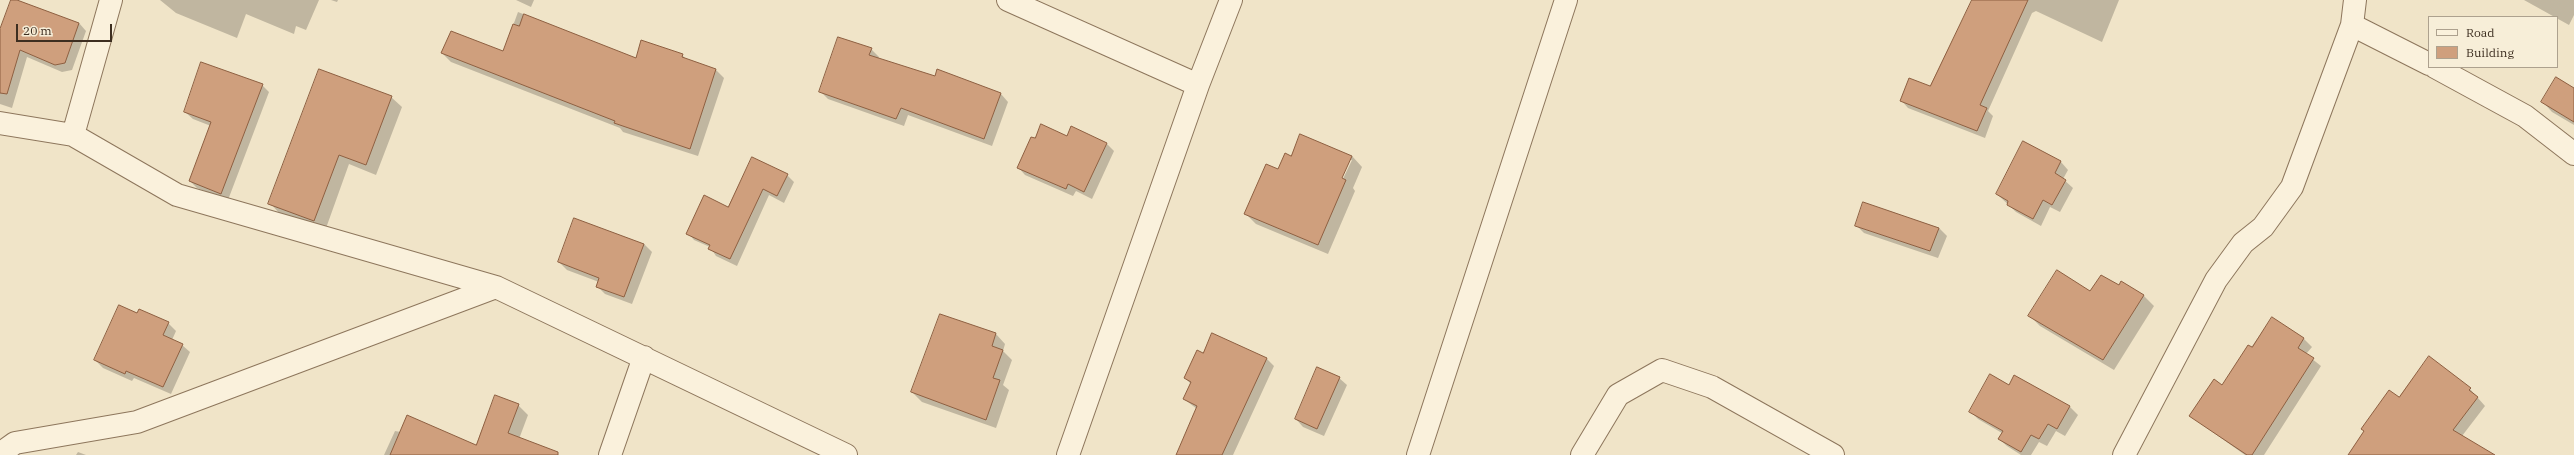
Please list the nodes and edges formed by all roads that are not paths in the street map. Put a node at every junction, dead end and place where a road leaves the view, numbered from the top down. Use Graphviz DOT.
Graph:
graph roads {
  1 [pos="111,0"];
  2 [pos="1008,0"];
  3 [pos="1231,0"];
  4 [pos="1566,0"];
  5 [pos="2355,0"];
  6 [pos="2352,25"];
  7 [pos="2428,63"];
  8 [pos="2437,68"];
  9 [pos="1198,84"];
  10 [pos="0,122"];
  11 [pos="73,135"];
  12 [pos="2574,154"];
  13 [pos="496,287"];
  14 [pos="644,357"];
  15 [pos="0,454"];
  16 [pos="610,455"];
  17 [pos="846,455"];
  18 [pos="1068,455"];
  19 [pos="1418,455"];
  20 [pos="1582,455"];
  21 [pos="1833,455"];
  22 [pos="2124,455"];
  1 -- 11 [label="street"];
  2 -- 9 [label="street"];
  3 -- 9 [label="street"];
  4 -- 19 [label="street"];
  5 -- 6 [label="street"];
  6 -- 7 [label="street"];
  6 -- 22 [label="street"];
  8 -- 12 [label="street"];
  9 -- 18 [label="street"];
  10 -- 11 [label="street"];
  11 -- 13 [label="street"];
  13 -- 14 [label="street"];
  13 -- 15 [label="street"];
  14 -- 16 [label="street"];
  14 -- 17 [label="street"];
  20 -- 21 [label="street"];
}
